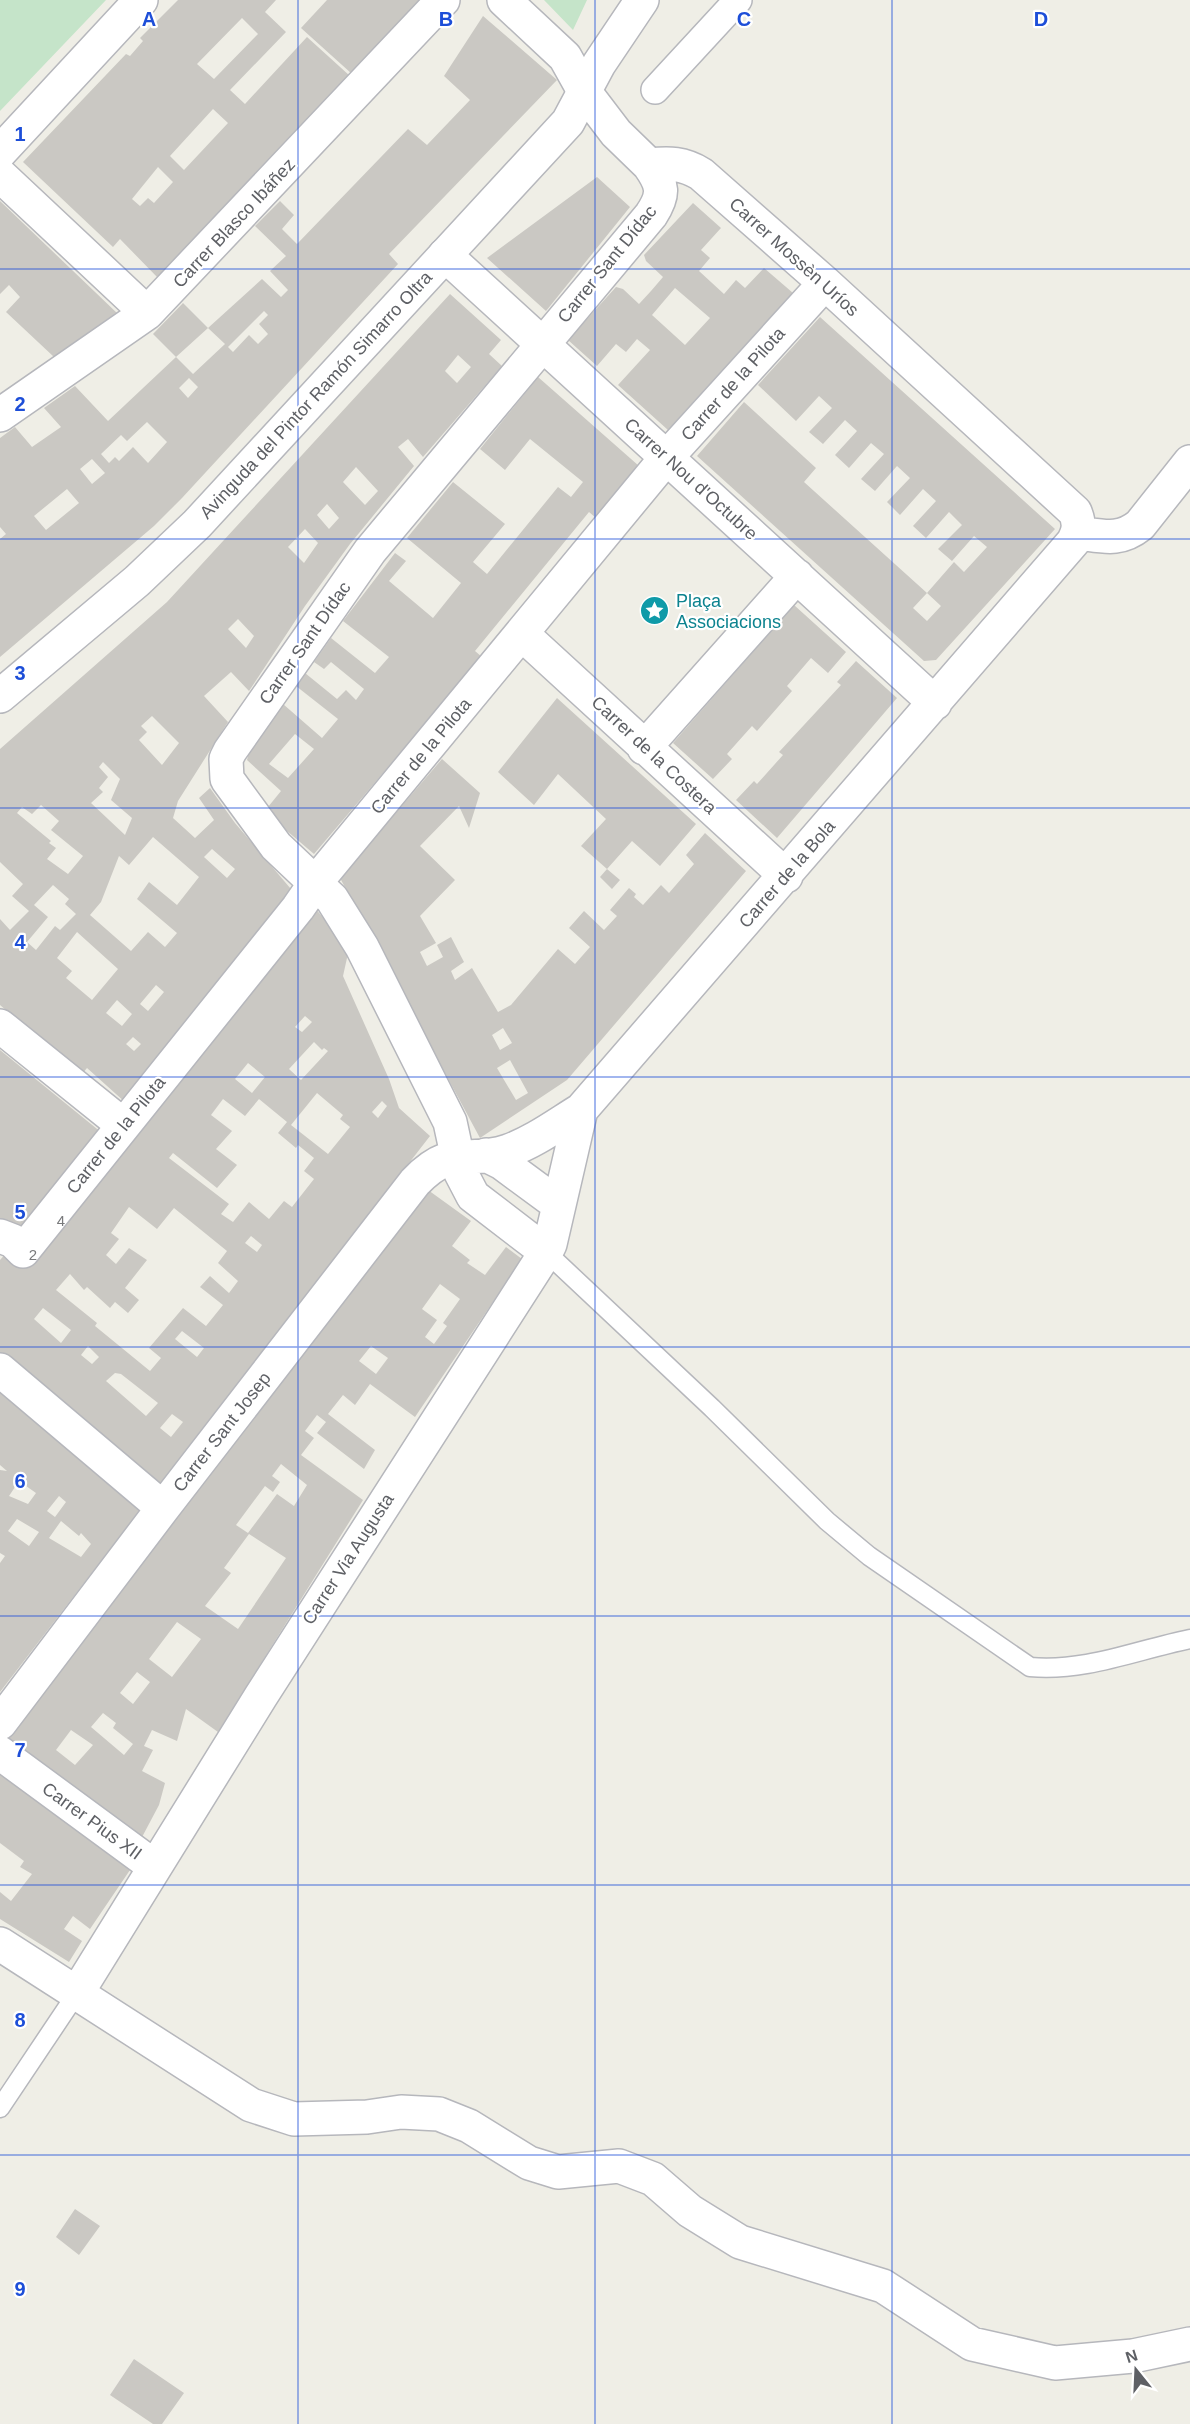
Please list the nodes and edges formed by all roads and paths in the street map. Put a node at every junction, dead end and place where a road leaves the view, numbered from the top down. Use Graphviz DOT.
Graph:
graph roads {
  1 [pos="443,0"];
  2 [pos="504,0"];
  3 [pos="621,0"];
  4 [pos="642,0"];
  5 [pos="738,0"];
  6 [pos="136,4"];
  7 [pos="591,77"];
  8 [pos="655,90"];
  9 [pos="0,152"];
  10 [pos="649,165"];
  11 [pos="0,175"];
  12 [pos="445,255"];
  13 [pos="825,283"];
  14 [pos="147,313"];
  15 [pos="541,345"];
  16 [pos="0,415"];
  17 [pos="667,457"];
  18 [pos="1190,462"];
  19 [pos="1078,533"];
  20 [pos="797,576"];
  21 [pos="522,634"];
  22 [pos="0,696"];
  23 [pos="935,703"];
  24 [pos="644,748"];
  25 [pos="786,876"];
  26 [pos="316,882"];
  27 [pos="0,1026"];
  28 [pos="581,1110"];
  29 [pos="123,1125"];
  30 [pos="471,1156"];
  31 [pos="559,1205"];
  32 [pos="15,1239"];
  33 [pos="546,1252"];
  34 [pos="0,1370"];
  35 [pos="163,1508"];
  36 [pos="1190,1639"];
  37 [pos="0,1723"];
  38 [pos="0,1753"];
  39 [pos="155,1867"];
  40 [pos="0,1944"];
  41 [pos="77,1993"];
  42 [pos="0,2108"];
  43 [pos="1190,2344"];
  1 -- 14 [label="street, Carrer Blasco Ibáñez"];
  2 -- 7 [label="street"];
  3 -- 7 [label="street, Avinguda del Pintor Ramón Simarro Oltra"];
  4 -- 7 [label="street, Avinguda del Pintor Ramón Simarro Oltra"];
  5 -- 8 [label="street"];
  6 -- 9 [label="street"];
  7 -- 10 [label="street"];
  7 -- 12 [label="street, Avinguda del Pintor Ramón Simarro Oltra"];
  10 -- 13 [label="street, Carrer Mossèn Uríos"];
  10 -- 15 [label="street, Carrer Sant Dídac"];
  11 -- 14 [label="street"];
  12 -- 15 [label="street, Carrer Nou d'Octubre"];
  12 -- 22 [label="street, Avinguda del Pintor Ramón Simarro Oltra"];
  13 -- 17 [label="street, Carrer de la Pilota"];
  13 -- 19 [label="street, Carrer Mossèn Uríos"];
  14 -- 16 [label="street, Carrer Blasco Ibáñez"];
  15 -- 17 [label="street, Carrer Nou d'Octubre"];
  15 -- 26 [label="street, Carrer Sant Dídac"];
  17 -- 20 [label="street, Carrer Nou d'Octubre"];
  17 -- 21 [label="street, Carrer de la Pilota"];
  18 -- 19 [label="street"];
  19 -- 23 [label="street, Carrer de la Bola"];
  20 -- 23 [label="street, Carrer Nou d'Octubre"];
  20 -- 24 [label="street"];
  21 -- 24 [label="street, Carrer de la Costera"];
  21 -- 26 [label="street, Carrer de la Pilota"];
  23 -- 25 [label="street, Carrer de la Bola"];
  24 -- 25 [label="street, Carrer de la Costera"];
  25 -- 28 [label="street, Carrer de la Bola"];
  26 -- 29 [label="street, Carrer de la Pilota"];
  26 -- 30 [label="street, Carrer Sant Dídac"];
  27 -- 29 [label="street"];
  28 -- 30 [label="street, Carrer de la Bola"];
  28 -- 31 [label="street, Carrer Via Augusta"];
  29 -- 32 [label="street, Carrer de la Pilota"];
  30 -- 31 [label="street"];
  30 -- 33 [label="street, Carrer Sant Dídac"];
  30 -- 35 [label="street, Carrer Sant Josep"];
  31 -- 33 [label="street, Carrer Via Augusta"];
  33 -- 36 [label="lane"];
  33 -- 39 [label="street, Carrer Via Augusta"];
  34 -- 35 [label="street"];
  35 -- 37 [label="street, Carrer Sant Josep"];
  38 -- 39 [label="street, Carrer Pius XII"];
  39 -- 41 [label="street, Carrer Via Augusta"];
  40 -- 41 [label="street"];
  41 -- 42 [label="lane"];
  41 -- 43 [label="street"];
}
